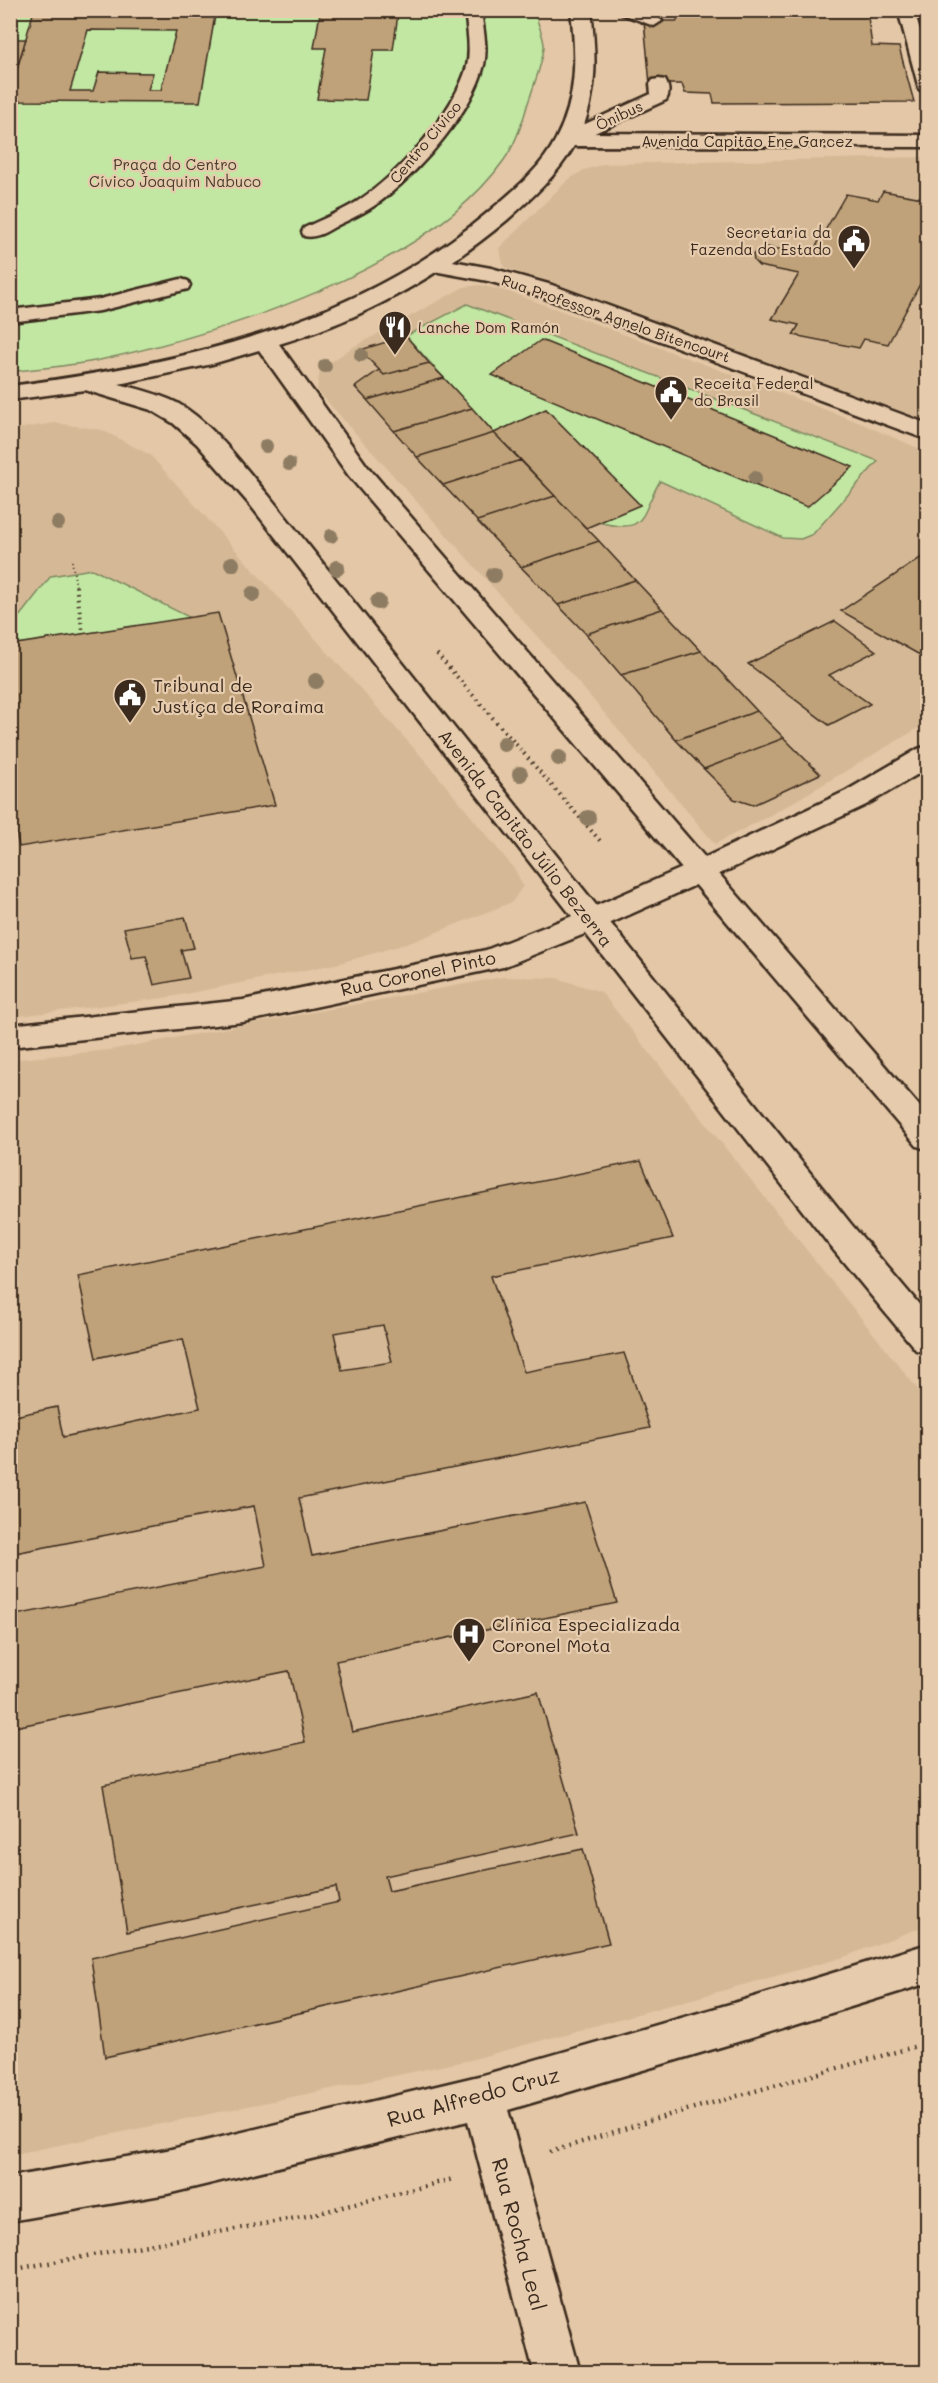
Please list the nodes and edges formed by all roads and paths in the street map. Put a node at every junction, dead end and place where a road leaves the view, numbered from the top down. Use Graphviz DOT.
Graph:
graph roads {
  1 [pos="473,10"];
  2 [pos="581,10"];
  3 [pos="625,10"];
  4 [pos="906,10"];
  5 [pos="654,21"];
  6 [pos="659,84"];
  7 [pos="927,90"];
  8 [pos="567,139"];
  9 [pos="927,141"];
  10 [pos="311,232"];
  11 [pos="436,265"];
  12 [pos="181,285"];
  13 [pos="10,316"];
  14 [pos="265,340"];
  15 [pos="90,384"];
  16 [pos="10,393"];
  17 [pos="927,433"];
  18 [pos="72,561"];
  19 [pos="83,634"];
  20 [pos="927,755"];
  21 [pos="699,873"];
  22 [pos="591,920"];
  23 [pos="10,1036"];
  24 [pos="927,1138"];
  25 [pos="927,1340"];
  26 [pos="927,1963"];
  27 [pos="483,2096"];
  28 [pos="10,2199"];
  29 [pos="557,2373"];
  1 -- 10 [label="lane, Centro Cívico"];
  2 -- 8 [label="main road"];
  3 -- 5 [label="lane"];
  4 -- 7 [label="lane"];
  6 -- 8 [label="lane, Ônibus"];
  8 -- 9 [label="main road, Avenida Capitão Ene Garcez"];
  8 -- 11 [label="main road"];
  11 -- 14 [label="main road"];
  11 -- 17 [label="main road, Rua Professor Agnelo Bitencourt"];
  12 -- 13 [label="lane"];
  14 -- 15 [label="main road"];
  14 -- 21 [label="main road"];
  15 -- 16 [label="main road"];
  15 -- 22 [label="main road, Avenida Capitão Júlio Bezerra"];
  18 -- 19 [label="path"];
  20 -- 21 [label="main road, Rua Coronel Pinto"];
  21 -- 22 [label="main road, Rua Coronel Pinto"];
  21 -- 24 [label="main road"];
  22 -- 23 [label="main road, Rua Coronel Pinto"];
  22 -- 25 [label="main road, Avenida Capitão Júlio Bezerra"];
  26 -- 27 [label="main road, Rua Alfredo Cruz"];
  27 -- 28 [label="main road, Rua Alfredo Cruz"];
  27 -- 29 [label="main road, Rua Rocha Leal"];
}
